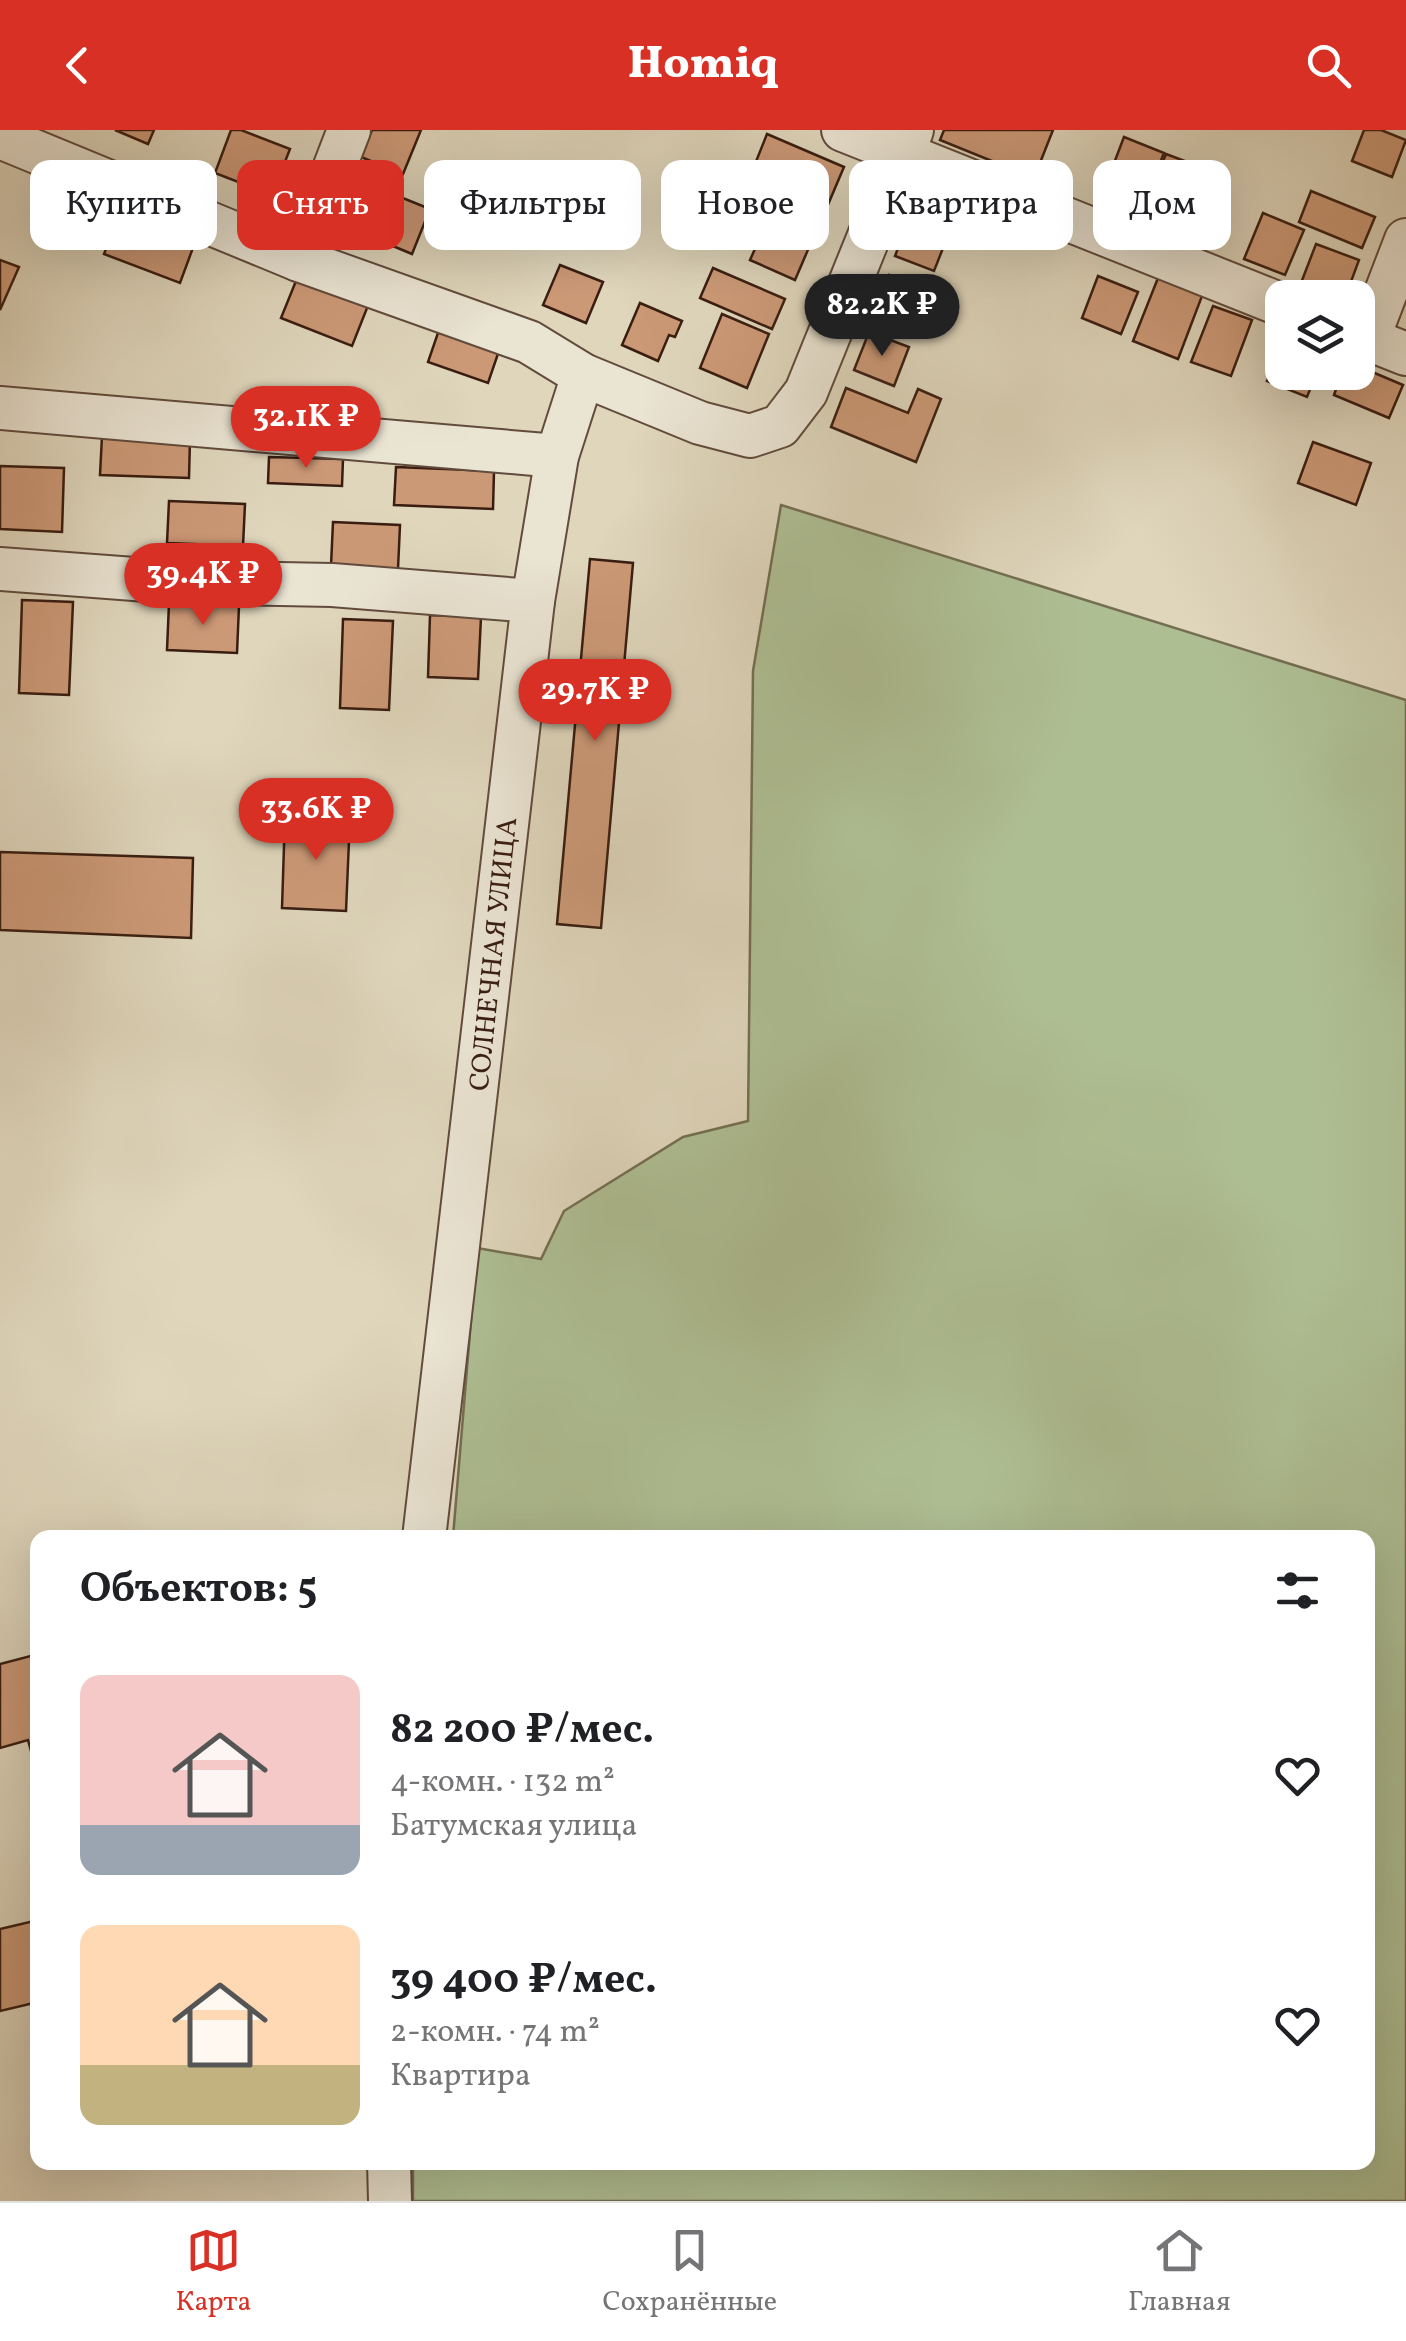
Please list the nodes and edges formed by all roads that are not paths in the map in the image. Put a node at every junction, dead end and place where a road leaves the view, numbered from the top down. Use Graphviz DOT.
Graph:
graph roads {
  1 [pos="349,130"];
  2 [pos="844,130"];
  3 [pos="0,138"];
  4 [pos="908,142"];
  5 [pos="1406,240"];
  6 [pos="299,260"];
  7 [pos="1265,298"];
  8 [pos="1377,343"];
  9 [pos="583,376"];
  10 [pos="0,408"];
  11 [pos="557,456"];
  12 [pos="0,569"];
  13 [pos="532,600"];
  14 [pos="425,1530"];
  15 [pos="390,2170"];
  16 [pos="390,2201"];
  1 -- 6 [label="street"];
  2 -- 4 [label="street"];
  3 -- 6 [label="street"];
  4 -- 7 [label="street"];
  4 -- 9 [label="street"];
  5 -- 8 [label="street"];
  6 -- 9 [label="street"];
  9 -- 11 [label="street, СОЛНЕЧНАЯ УЛИЦА"];
  10 -- 11 [label="street"];
  11 -- 13 [label="street, СОЛНЕЧНАЯ УЛИЦА"];
  12 -- 13 [label="street"];
  13 -- 14 [label="street, СОЛНЕЧНАЯ УЛИЦА"];
  15 -- 16 [label="street"];
}
